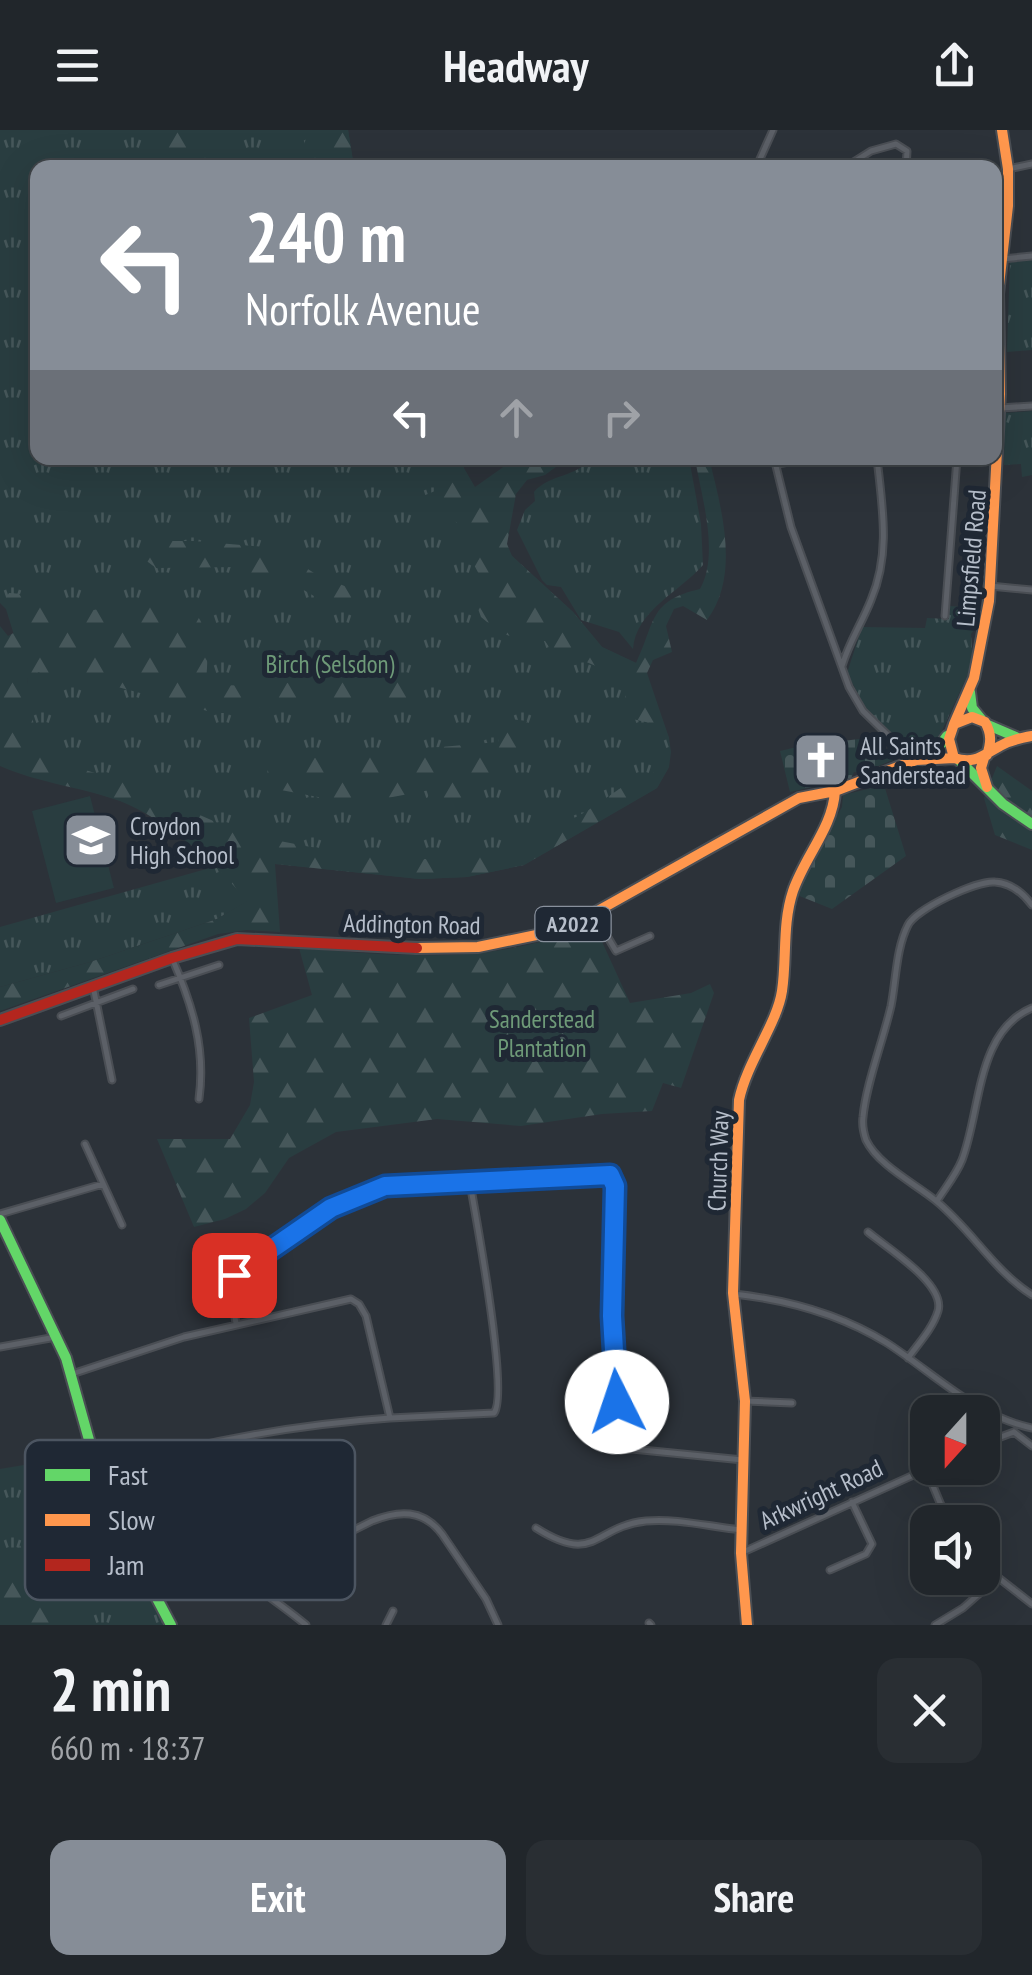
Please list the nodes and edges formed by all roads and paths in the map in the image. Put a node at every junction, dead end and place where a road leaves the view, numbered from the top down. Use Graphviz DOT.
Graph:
graph roads {
  1 [pos="773,130"];
  2 [pos="1002,130"];
  3 [pos="760,160"];
  4 [pos="857,160"];
  5 [pos="906,160"];
  6 [pos="1032,164"];
  7 [pos="1008,169"];
  8 [pos="1002,240"];
  9 [pos="1002,252"];
  10 [pos="1032,256"];
  11 [pos="1032,406"];
  12 [pos="1002,408"];
  13 [pos="776,465"];
  14 [pos="878,465"];
  15 [pos="956,465"];
  16 [pos="995,465"];
  17 [pos="990,586"];
  18 [pos="1032,590"];
  19 [pos="946,616"];
  20 [pos="830,640"];
  21 [pos="849,642"];
  22 [pos="841,668"];
  23 [pos="970,688"];
  24 [pos="985,722"];
  25 [pos="953,727"];
  26 [pos="1026,737"];
  27 [pos="986,757"];
  28 [pos="957,759"];
  29 [pos="911,762"];
  30 [pos="835,790"];
  31 [pos="988,790"];
  32 [pos="1032,824"];
  33 [pos="1032,905"];
  34 [pos="594,913"];
  35 [pos="650,936"];
  36 [pos="172,958"];
  37 [pos="219,965"];
  38 [pos="180,977"];
  39 [pos="93,985"];
  40 [pos="159,985"];
  41 [pos="133,989"];
  42 [pos="97,1002"];
  43 [pos="1032,1008"];
  44 [pos="61,1016"];
  45 [pos="0,1020"];
  46 [pos="112,1080"];
  47 [pos="200,1099"];
  48 [pos="86,1144"];
  49 [pos="470,1183"];
  50 [pos="104,1184"];
  51 [pos="937,1201"];
  52 [pos="0,1217"];
  53 [pos="122,1225"];
  54 [pos="868,1232"];
  55 [pos="734,1294"];
  56 [pos="1032,1295"];
  57 [pos="236,1323"];
  58 [pos="57,1337"];
  59 [pos="0,1347"];
  60 [pos="908,1358"];
  61 [pos="72,1374"];
  62 [pos="746,1401"];
  63 [pos="792,1404"];
  64 [pos="390,1418"];
  65 [pos="1014,1428"];
  66 [pos="1032,1428"];
  67 [pos="1000,1435"];
  68 [pos="88,1440"];
  69 [pos="226,1440"];
  70 [pos="1032,1446"];
  71 [pos="744,1460"];
  72 [pos="910,1476"];
  73 [pos="852,1502"];
  74 [pos="536,1528"];
  75 [pos="355,1529"];
  76 [pos="742,1530"];
  77 [pos="742,1553"];
  78 [pos="830,1570"];
  79 [pos="1000,1580"];
  80 [pos="977,1595"];
  81 [pos="157,1600"];
  82 [pos="275,1600"];
  83 [pos="1032,1604"];
  84 [pos="393,1610"];
  85 [pos="171,1625"];
  86 [pos="306,1625"];
  87 [pos="386,1625"];
  88 [pos="498,1625"];
  89 [pos="748,1625"];
  90 [pos="934,1625"];
  1 -- 3 [label="street"];
  2 -- 7 [label="main road, Limpsfield Road"];
  4 -- 5 [label="street"];
  6 -- 7 [label="street"];
  7 -- 8 [label="main road, Limpsfield Road"];
  9 -- 10 [label="street"];
  11 -- 12 [label="street"];
  13 -- 20 [label="street"];
  14 -- 21 [label="street"];
  15 -- 19 [label="street"];
  16 -- 17 [label="main road, Limpsfield Road"];
  17 -- 18 [label="street"];
  17 -- 23 [label="main road, Limpsfield Road"];
  20 -- 21 [label="street"];
  20 -- 22 [label="street"];
  21 -- 22 [label="street"];
  22 -- 29 [label="street"];
  23 -- 24 [label="main road"];
  23 -- 25 [label="main road, Limpsfield Road"];
  24 -- 25 [label="main road"];
  24 -- 26 [label="main road"];
  24 -- 27 [label="main road"];
  25 -- 28 [label="main road"];
  25 -- 29 [label="main road, A2022"];
  26 -- 27 [label="main road"];
  27 -- 28 [label="main road"];
  27 -- 31 [label="main road"];
  28 -- 29 [label="main road, A2022"];
  28 -- 31 [label="main road"];
  29 -- 30 [label="main road, Addington Road / A2022"];
  30 -- 34 [label="main road, Addington Road / A2022"];
  30 -- 55 [label="main road, Church Way"];
  31 -- 32 [label="main road"];
  33 -- 51 [label="street"];
  34 -- 35 [label="street"];
  34 -- 36 [label="main road, Addington Road / A2022"];
  36 -- 38 [label="street"];
  36 -- 39 [label="main road, Addington Road / A2022"];
  37 -- 38 [label="street"];
  38 -- 40 [label="street"];
  38 -- 47 [label="street"];
  39 -- 42 [label="street"];
  39 -- 45 [label="main road, Addington Road / A2022"];
  41 -- 42 [label="street"];
  42 -- 44 [label="street"];
  42 -- 46 [label="street"];
  43 -- 51 [label="street"];
  48 -- 50 [label="street"];
  49 -- 57 [label="street"];
  49 -- 64 [label="street"];
  49 -- 71 [label="street"];
  50 -- 52 [label="street"];
  50 -- 53 [label="street"];
  51 -- 56 [label="street"];
  52 -- 58 [label="main road"];
  54 -- 60 [label="street"];
  55 -- 60 [label="street"];
  55 -- 62 [label="main road, Church Way"];
  57 -- 61 [label="street"];
  57 -- 64 [label="street"];
  58 -- 59 [label="street"];
  58 -- 61 [label="main road"];
  60 -- 65 [label="street"];
  61 -- 68 [label="main road"];
  62 -- 63 [label="street"];
  62 -- 71 [label="main road, Church Way"];
  64 -- 69 [label="street"];
  65 -- 66 [label="street"];
  65 -- 67 [label="street"];
  65 -- 70 [label="street"];
  71 -- 76 [label="main road, Church Way"];
  72 -- 73 [label="street, Arkwright Road"];
  73 -- 77 [label="street, Arkwright Road"];
  73 -- 78 [label="street"];
  74 -- 76 [label="street"];
  75 -- 88 [label="street"];
  76 -- 77 [label="main road, Church Way"];
  77 -- 89 [label="main road, Arkwright Road"];
  79 -- 83 [label="street"];
  80 -- 90 [label="street"];
  81 -- 85 [label="main road"];
  82 -- 86 [label="street"];
  84 -- 87 [label="street"];
}
